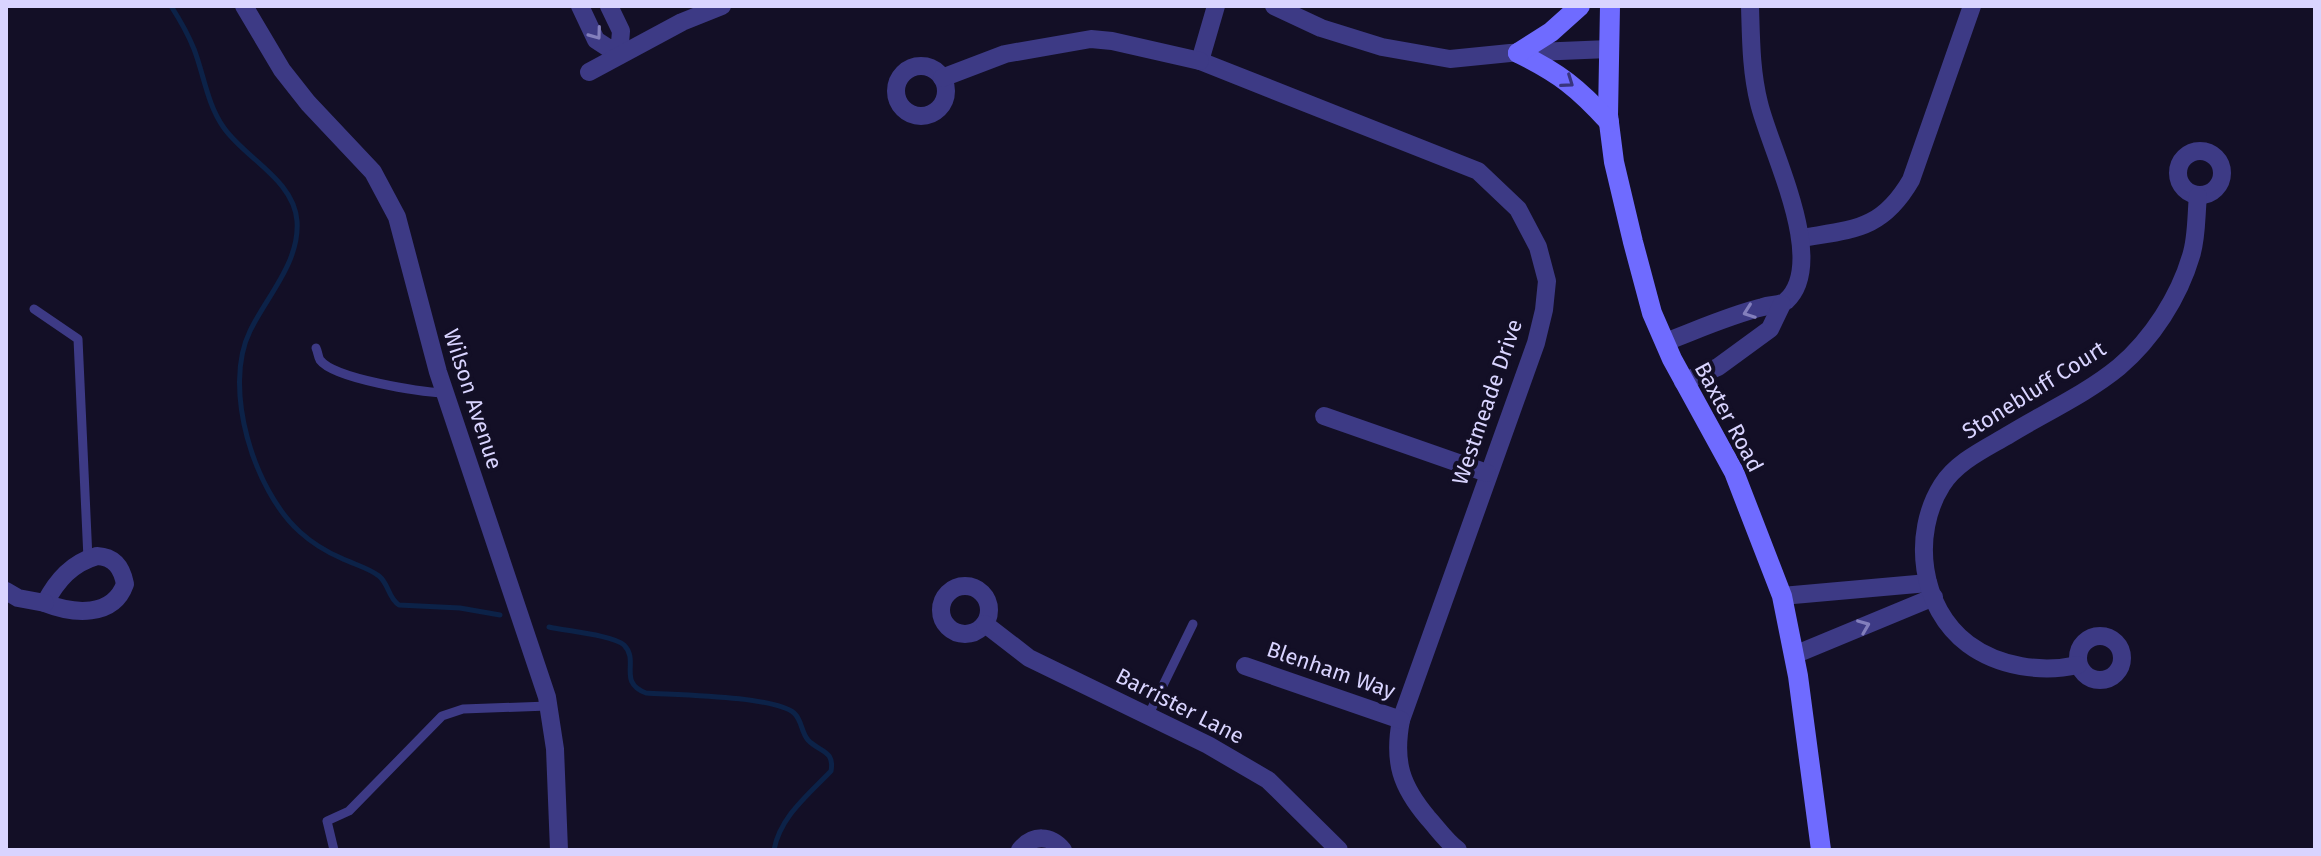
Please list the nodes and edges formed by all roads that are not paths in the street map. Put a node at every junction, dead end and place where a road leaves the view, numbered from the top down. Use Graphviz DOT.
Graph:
graph roads {
  1 [pos="244,6"];
  2 [pos="580,6"];
  3 [pos="609,6"];
  4 [pos="722,6"];
  5 [pos="1216,6"];
  6 [pos="1274,6"];
  7 [pos="1580,6"];
  8 [pos="1610,6"];
  9 [pos="1750,6"];
  10 [pos="1972,6"];
  11 [pos="1609,49"];
  12 [pos="1518,53"];
  13 [pos="619,55"];
  14 [pos="1200,61"];
  15 [pos="589,72"];
  16 [pos="942,78"];
  17 [pos="1609,122"];
  18 [pos="2198,196"];
  19 [pos="1802,238"];
  20 [pos="1782,304"];
  21 [pos="34,309"];
  22 [pos="1665,342"];
  23 [pos="316,348"];
  24 [pos="1683,382"];
  25 [pos="445,393"];
  26 [pos="1324,416"];
  27 [pos="1487,473"];
  28 [pos="88,559"];
  29 [pos="1931,590"];
  30 [pos="6,591"];
  31 [pos="1782,596"];
  32 [pos="45,603"];
  33 [pos="985,624"];
  34 [pos="1193,624"];
  35 [pos="1794,655"];
  36 [pos="2078,665"];
  37 [pos="1245,666"];
  38 [pos="548,706"];
  39 [pos="1148,716"];
  40 [pos="1401,720"];
  41 [pos="334,850"];
  42 [pos="559,850"];
  43 [pos="1020,850"];
  44 [pos="1063,850"];
  45 [pos="1339,850"];
  46 [pos="1458,850"];
  47 [pos="1821,850"];
  1 -- 25 [label="street, Wilson Avenue"];
  2 -- 13 [label="street, one-way"];
  3 -- 13 [label="street"];
  4 -- 13 [label="street"];
  5 -- 14 [label="street"];
  6 -- 12 [label="street"];
  7 -- 12 [label="main road"];
  8 -- 11 [label="main road, Baxter Road"];
  9 -- 19 [label="street"];
  10 -- 19 [label="street"];
  11 -- 12 [label="street"];
  11 -- 17 [label="main road, Baxter Road"];
  12 -- 17 [label="main road, one-way"];
  13 -- 15 [label="street"];
  14 -- 16 [label="street, Westmeade Drive"];
  14 -- 27 [label="street, Westmeade Drive"];
  17 -- 22 [label="main road, Baxter Road"];
  18 -- 29 [label="street, Stonebluff Court"];
  19 -- 20 [label="street"];
  20 -- 22 [label="street, one-way"];
  20 -- 24 [label="street"];
  21 -- 28 [label="lane"];
  22 -- 24 [label="main road, Baxter Road"];
  23 -- 25 [label="lane"];
  24 -- 31 [label="main road, Baxter Road"];
  25 -- 38 [label="street, Wilson Avenue"];
  26 -- 27 [label="street"];
  27 -- 40 [label="street, Westmeade Drive"];
  28 -- 32 [label="street"];
  28 -- 32 [label="street"];
  29 -- 31 [label="street"];
  35 -- 29 [label="street, one-way"];
  29 -- 36 [label="street, Stonebluff Court"];
  30 -- 32 [label="street"];
  31 -- 35 [label="main road, Baxter Road"];
  33 -- 39 [label="street, Barrister Lane"];
  34 -- 39 [label="lane"];
  35 -- 47 [label="main road, Baxter Road"];
  37 -- 40 [label="street, Blenham Way"];
  38 -- 41 [label="lane"];
  38 -- 42 [label="street, Wilson Avenue"];
  39 -- 45 [label="street, Barrister Lane"];
  40 -- 46 [label="street, Westmeade Drive"];
  43 -- 44 [label="street"];
}
